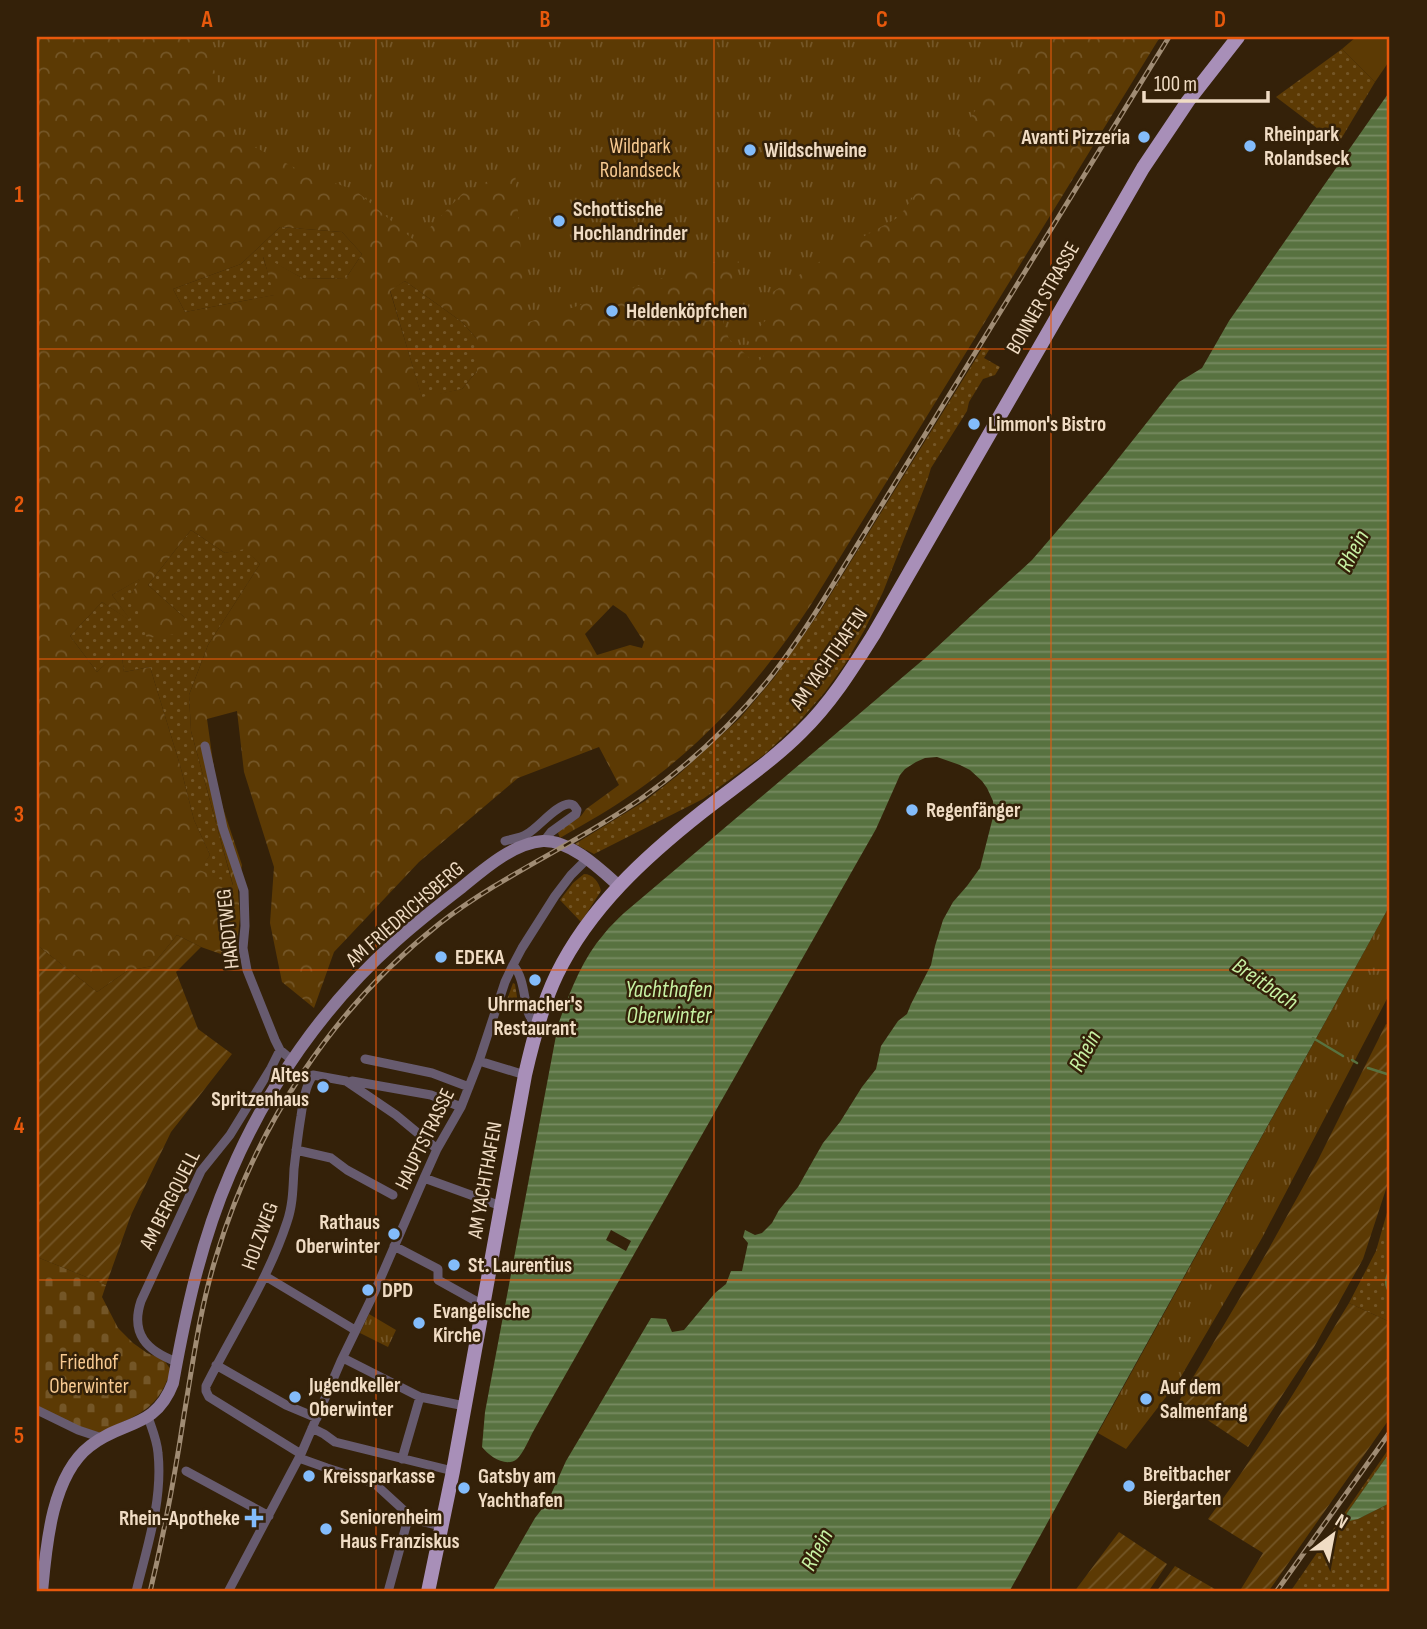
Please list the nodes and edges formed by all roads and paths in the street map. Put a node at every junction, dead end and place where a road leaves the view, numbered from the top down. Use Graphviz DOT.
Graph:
graph roads {
  1 [pos="1238,37"];
  2 [pos="900,589"];
  3 [pos="205,746"];
  4 [pos="505,841"];
  5 [pos="544,841"];
  6 [pos="587,859"];
  7 [pos="619,886"];
  8 [pos="513,965"];
  9 [pos="538,1024"];
  10 [pos="280,1050"];
  11 [pos="365,1059"];
  12 [pos="293,1060"];
  13 [pos="479,1061"];
  14 [pos="525,1075"];
  15 [pos="346,1081"];
  16 [pos="469,1087"];
  17 [pos="461,1107"];
  18 [pos="437,1149"];
  19 [pos="296,1150"];
  20 [pos="424,1178"];
  21 [pos="393,1195"];
  22 [pos="501,1206"];
  23 [pos="396,1242"];
  24 [pos="265,1276"];
  25 [pos="483,1305"];
  26 [pos="355,1330"];
  27 [pos="343,1357"];
  28 [pos="177,1363"];
  29 [pos="216,1365"];
  30 [pos="420,1398"];
  31 [pos="465,1406"];
  32 [pos="37,1410"];
  33 [pos="148,1417"];
  34 [pos="317,1418"];
  35 [pos="312,1428"];
  36 [pos="102,1438"];
  37 [pos="300,1456"];
  38 [pos="401,1459"];
  39 [pos="186,1471"];
  40 [pos="453,1472"];
  41 [pos="409,1515"];
  42 [pos="269,1516"];
  43 [pos="440,1525"];
  44 [pos="42,1592"];
  45 [pos="136,1592"];
  46 [pos="228,1592"];
  47 [pos="388,1592"];
  48 [pos="428,1592"];
  1 -- 2 [label="main road, BONNER STRASSE"];
  2 -- 7 [label="main road, AM YACHTHAFEN"];
  3 -- 10 [label="street, HARDTWEG"];
  4 -- 5 [label="street"];
  5 -- 6 [label="street"];
  5 -- 12 [label="street, AM FRIEDRICHSBERG"];
  6 -- 7 [label="street"];
  6 -- 8 [label="street, HAUPTSTRASSE"];
  7 -- 9 [label="main road, AM YACHTHAFEN"];
  8 -- 9 [label="street"];
  8 -- 13 [label="street, HAUPTSTRASSE"];
  9 -- 14 [label="main road, AM YACHTHAFEN"];
  10 -- 12 [label="street, HARDTWEG"];
  10 -- 28 [label="street, AM BERGQUELL"];
  11 -- 16 [label="street"];
  12 -- 28 [label="street, AM FRIEDRICHSBERG"];
  13 -- 14 [label="street"];
  13 -- 16 [label="street, HAUPTSTRASSE"];
  14 -- 22 [label="main road, AM YACHTHAFEN"];
  15 -- 17 [label="street"];
  15 -- 18 [label="street"];
  15 -- 19 [label="street, HOLZWEG"];
  16 -- 17 [label="street, HAUPTSTRASSE"];
  17 -- 18 [label="street, HAUPTSTRASSE"];
  18 -- 20 [label="street, HAUPTSTRASSE"];
  19 -- 21 [label="street"];
  19 -- 24 [label="street, HOLZWEG"];
  20 -- 22 [label="street"];
  20 -- 23 [label="street, HAUPTSTRASSE"];
  22 -- 25 [label="main road, AM YACHTHAFEN"];
  23 -- 25 [label="street"];
  23 -- 26 [label="street, HAUPTSTRASSE"];
  24 -- 26 [label="street"];
  24 -- 29 [label="street, HOLZWEG"];
  25 -- 31 [label="main road, AM YACHTHAFEN"];
  26 -- 27 [label="street, HAUPTSTRASSE"];
  27 -- 30 [label="street"];
  27 -- 34 [label="street, HAUPTSTRASSE"];
  28 -- 33 [label="street, AM FRIEDRICHSBERG"];
  29 -- 34 [label="street"];
  29 -- 37 [label="street, HOLZWEG"];
  30 -- 31 [label="street"];
  30 -- 38 [label="street"];
  31 -- 40 [label="main road, AM YACHTHAFEN"];
  32 -- 36 [label="street"];
  33 -- 36 [label="street, AM FRIEDRICHSBERG"];
  33 -- 45 [label="street"];
  34 -- 35 [label="street, HAUPTSTRASSE"];
  35 -- 37 [label="street, HAUPTSTRASSE"];
  35 -- 38 [label="street"];
  36 -- 44 [label="street, AM FRIEDRICHSBERG"];
  37 -- 41 [label="street"];
  37 -- 42 [label="street, HAUPTSTRASSE"];
  38 -- 40 [label="street"];
  39 -- 42 [label="street"];
  40 -- 43 [label="main road, AM YACHTHAFEN"];
  41 -- 43 [label="street"];
  41 -- 47 [label="street"];
  42 -- 46 [label="street, HAUPTSTRASSE"];
  43 -- 48 [label="main road, AM YACHTHAFEN"];
}
